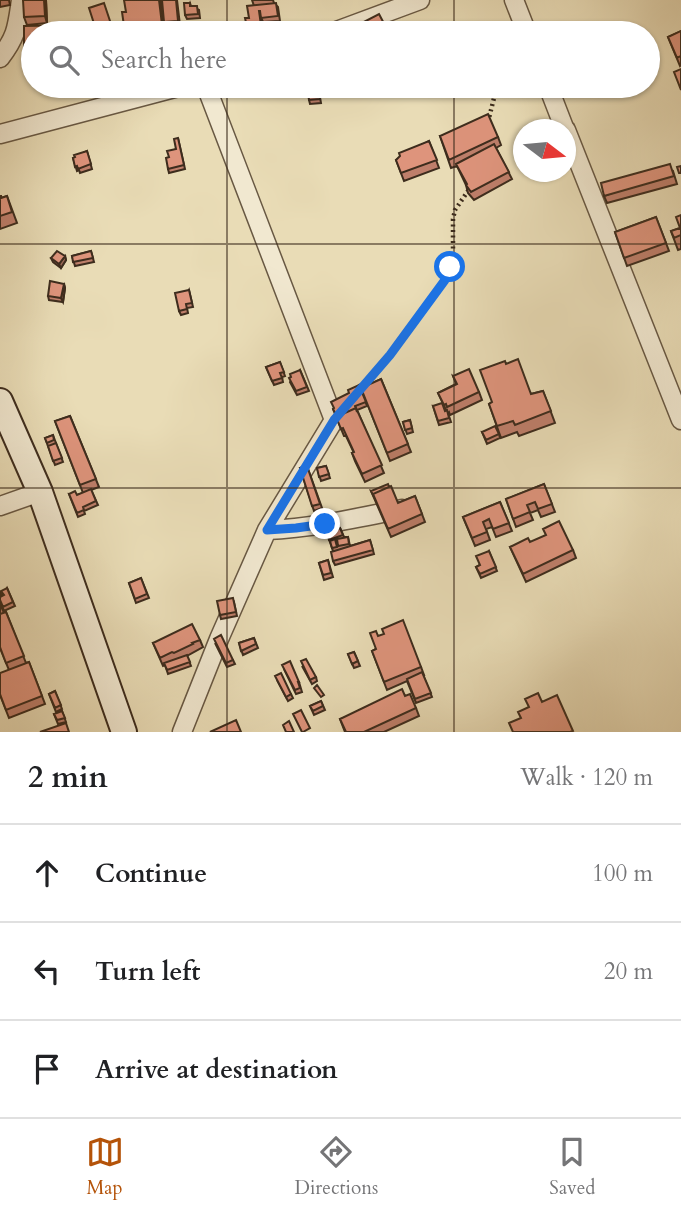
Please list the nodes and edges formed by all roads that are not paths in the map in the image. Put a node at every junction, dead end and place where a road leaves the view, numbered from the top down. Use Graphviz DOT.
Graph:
graph roads {
  1 [pos="21,0"];
  2 [pos="420,0"];
  3 [pos="514,0"];
  4 [pos="363,21"];
  5 [pos="522,21"];
  6 [pos="0,58"];
  7 [pos="136,98"];
  8 [pos="211,98"];
  9 [pos="553,98"];
  10 [pos="561,119"];
  11 [pos="0,134"];
  12 [pos="576,158"];
  13 [pos="0,401"];
  14 [pos="681,420"];
  15 [pos="40,492"];
  16 [pos="0,506"];
  17 [pos="404,509"];
  18 [pos="267,530"];
  19 [pos="124,732"];
  20 [pos="182,732"];
  1 -- 6 [label="street"];
  2 -- 4 [label="street"];
  3 -- 5 [label="street"];
  7 -- 11 [label="street"];
  8 -- 18 [label="street"];
  9 -- 10 [label="street"];
  12 -- 14 [label="street"];
  13 -- 15 [label="main road"];
  15 -- 16 [label="street"];
  15 -- 19 [label="main road"];
  17 -- 18 [label="street"];
  18 -- 20 [label="street"];
}
